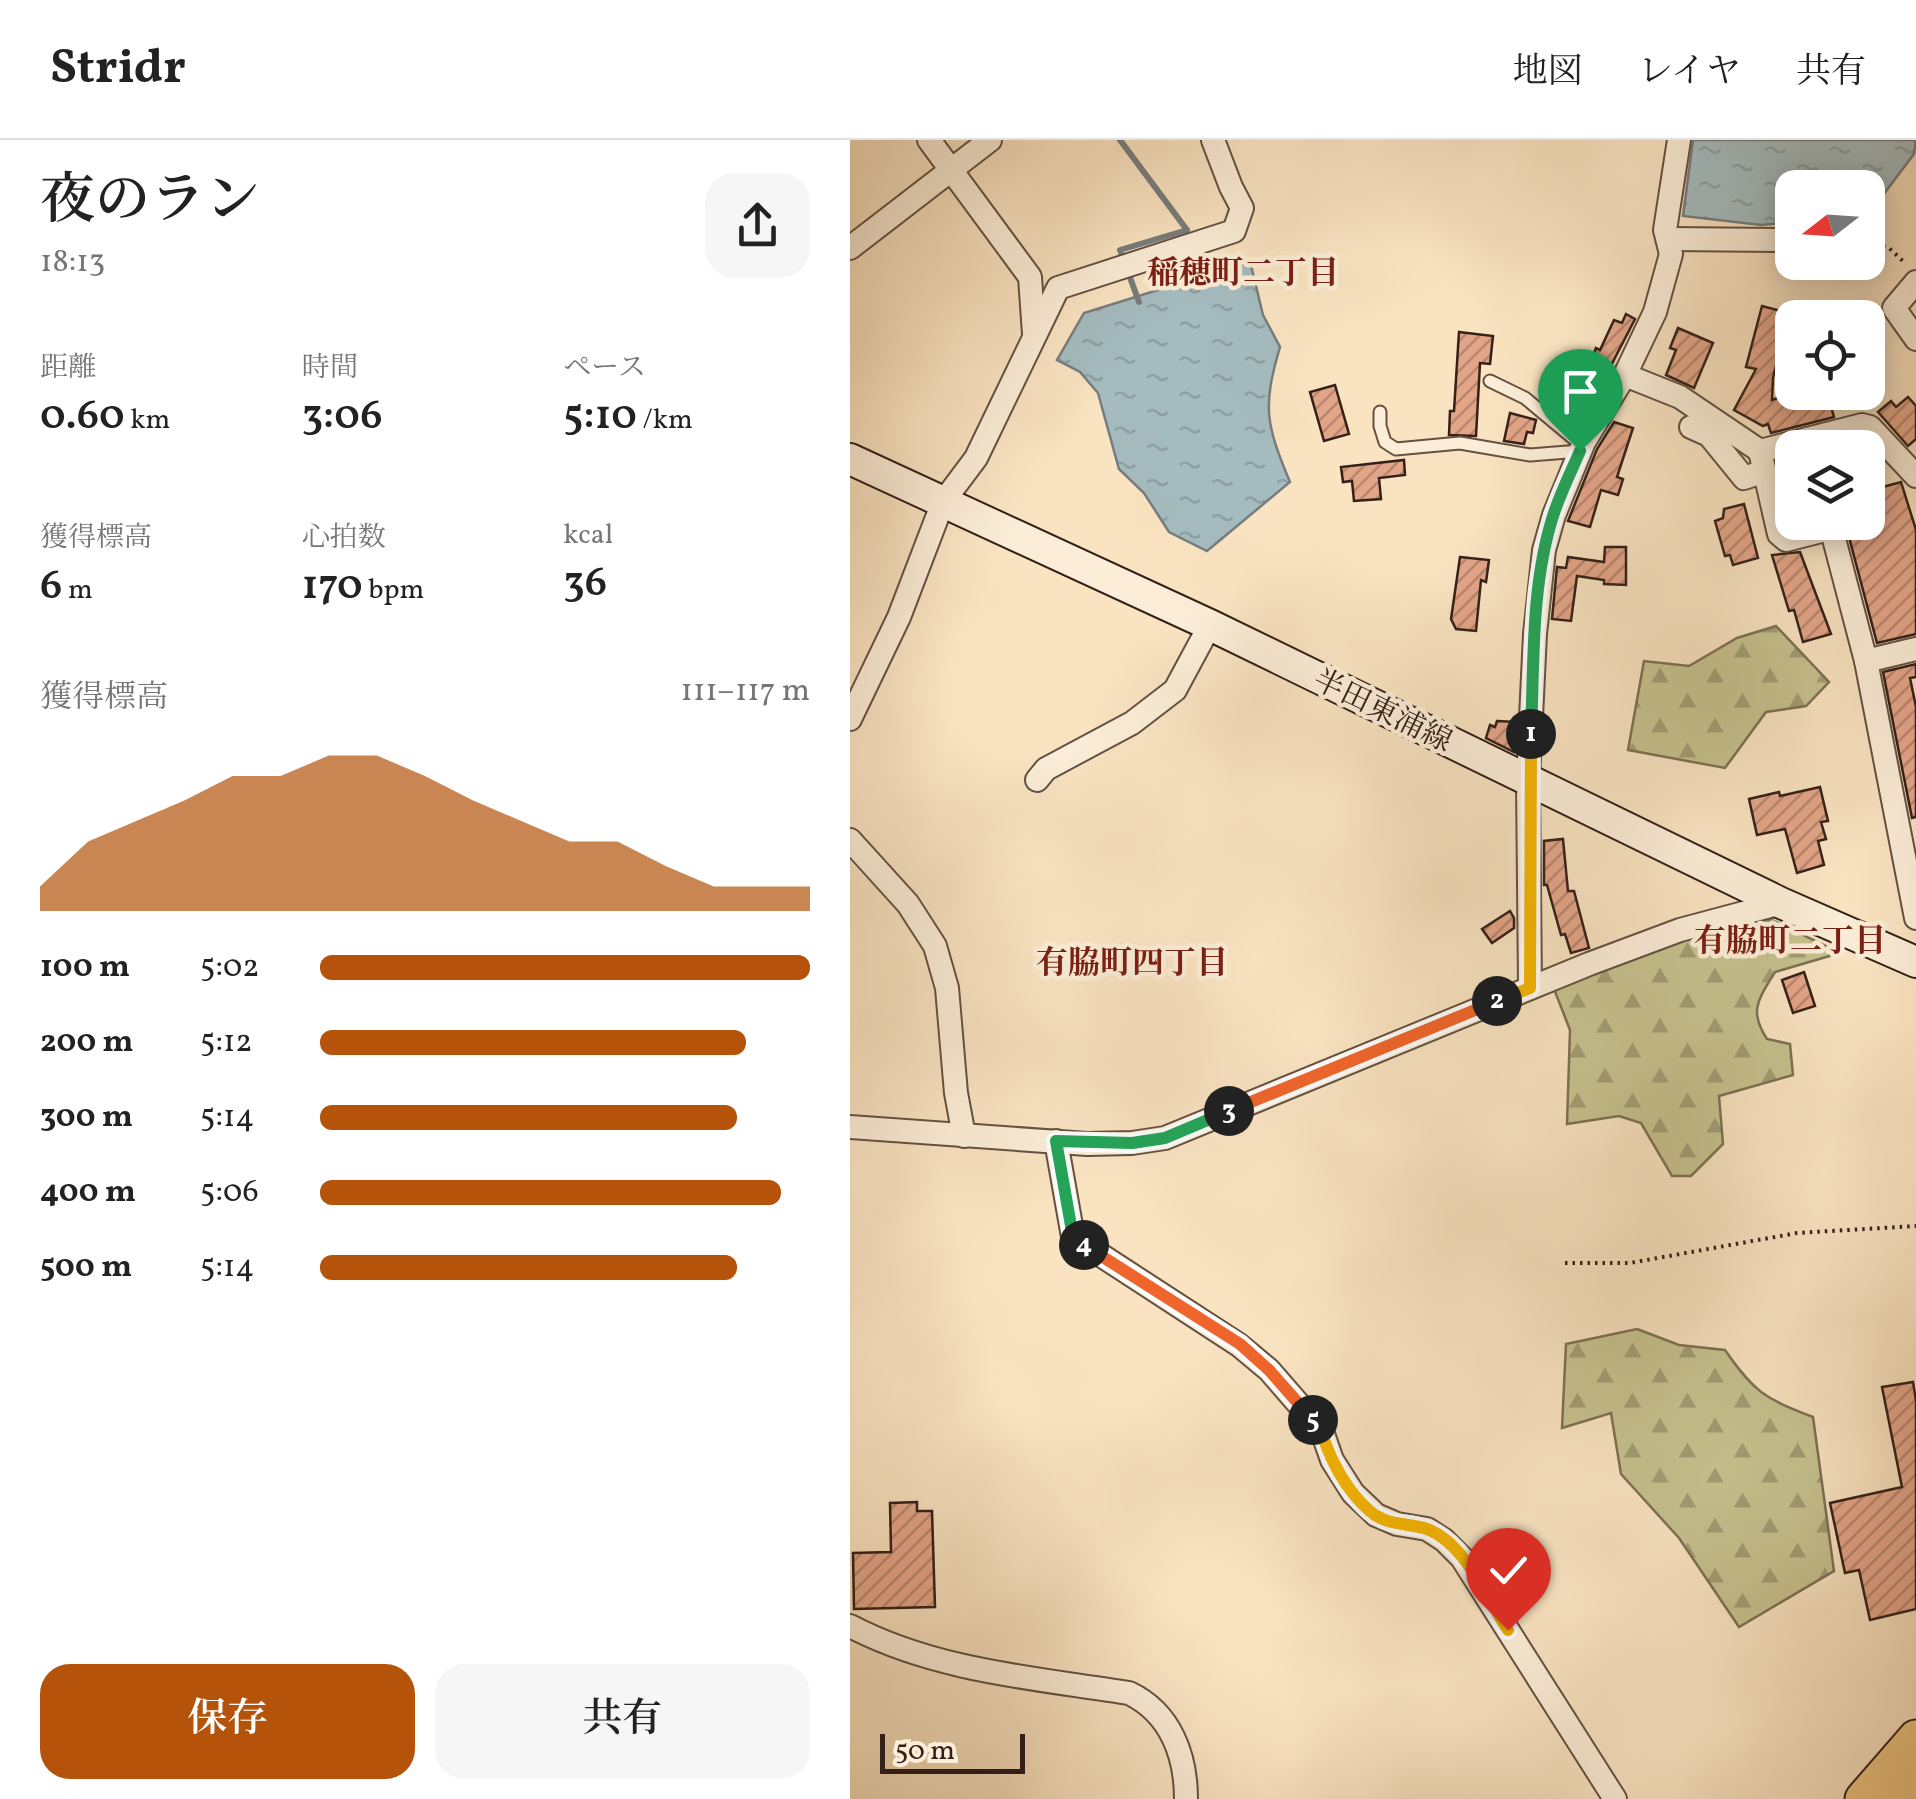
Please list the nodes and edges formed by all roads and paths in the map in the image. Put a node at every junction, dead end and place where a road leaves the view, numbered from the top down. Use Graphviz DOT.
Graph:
graph roads {
  1 [pos="929,140"];
  2 [pos="990,140"];
  3 [pos="1213,140"];
  4 [pos="1678,140"];
  5 [pos="949,170"];
  6 [pos="1668,239"];
  7 [pos="1775,240"];
  8 [pos="1885,247"];
  9 [pos="850,248"];
  10 [pos="1916,273"];
  11 [pos="1916,282"];
  12 [pos="1034,338"];
  13 [pos="1916,340"];
  14 [pos="1625,375"];
  15 [pos="1490,381"];
  16 [pos="1380,412"];
  17 [pos="1691,427"];
  18 [pos="1582,446"];
  19 [pos="850,459"];
  20 [pos="1761,462"];
  21 [pos="1916,476"];
  22 [pos="943,502"];
  23 [pos="1210,626"];
  24 [pos="1916,649"];
  25 [pos="1866,661"];
  26 [pos="850,718"];
  27 [pos="1037,780"];
  28 [pos="1528,780"];
  29 [pos="850,840"];
  30 [pos="1911,854"];
  31 [pos="1780,903"];
  32 [pos="1916,918"];
  33 [pos="1915,956"];
  34 [pos="1530,988"];
  35 [pos="850,1127"];
  36 [pos="964,1136"];
  37 [pos="1056,1141"];
  38 [pos="1916,1226"];
  39 [pos="1565,1263"];
  40 [pos="850,1626"];
  41 [pos="1916,1738"];
  42 [pos="1916,1778"];
  43 [pos="1186,1799"];
  44 [pos="1616,1799"];
  45 [pos="1864,1799"];
  46 [pos="1899,1799"];
  1 -- 5 [label="street"];
  2 -- 5 [label="street"];
  3 -- 12 [label="street"];
  4 -- 6 [label="street"];
  5 -- 9 [label="street"];
  5 -- 12 [label="street"];
  6 -- 7 [label="street"];
  6 -- 14 [label="street"];
  8 -- 10 [label="path"];
  11 -- 13 [label="street"];
  12 -- 22 [label="street"];
  14 -- 18 [label="street"];
  14 -- 20 [label="street"];
  15 -- 18 [label="lane"];
  16 -- 18 [label="lane"];
  17 -- 20 [label="street"];
  18 -- 28 [label="street"];
  19 -- 22 [label="main road, 半田東浦線"];
  20 -- 21 [label="street"];
  20 -- 25 [label="street"];
  22 -- 23 [label="main road, 半田東浦線"];
  22 -- 26 [label="street"];
  23 -- 27 [label="street"];
  23 -- 28 [label="main road, 半田東浦線"];
  24 -- 25 [label="street"];
  25 -- 30 [label="street"];
  28 -- 31 [label="main road, 半田東浦線"];
  28 -- 34 [label="street"];
  29 -- 36 [label="street"];
  30 -- 32 [label="street"];
  31 -- 33 [label="main road, 半田東浦線"];
  31 -- 34 [label="street"];
  34 -- 37 [label="street"];
  35 -- 36 [label="street"];
  36 -- 37 [label="street"];
  37 -- 44 [label="street"];
  38 -- 39 [label="path"];
  40 -- 43 [label="street"];
  41 -- 45 [label="main road"];
  42 -- 46 [label="main road"];
}
